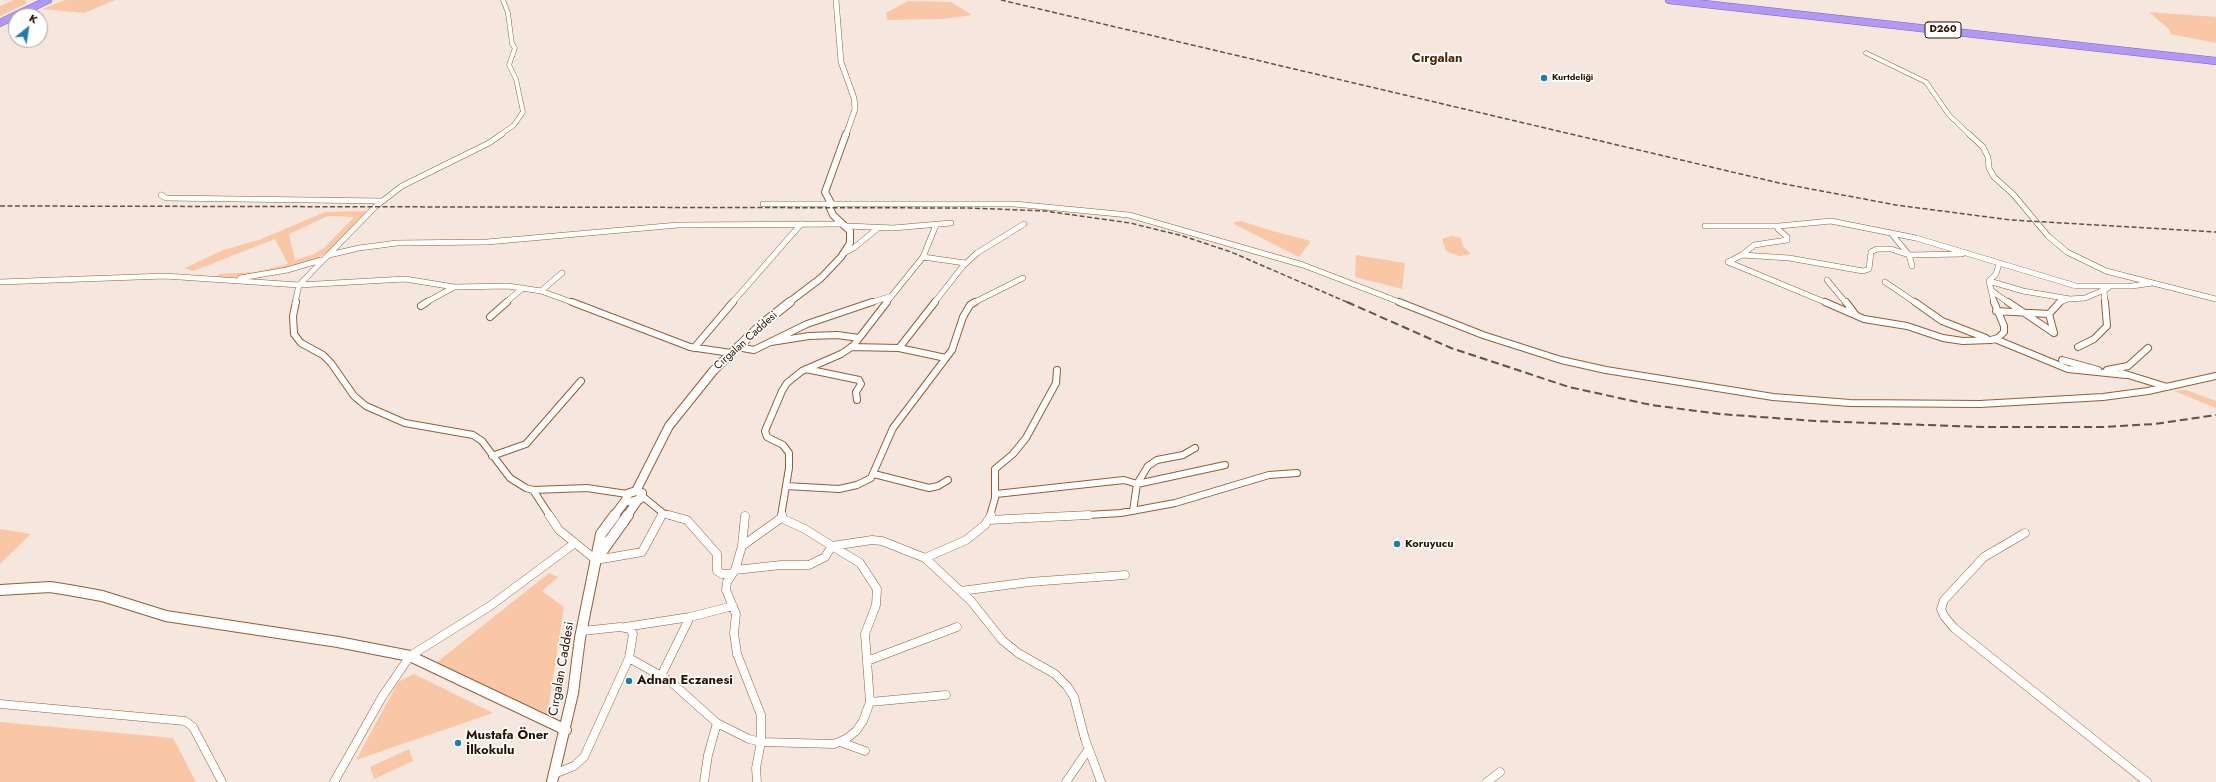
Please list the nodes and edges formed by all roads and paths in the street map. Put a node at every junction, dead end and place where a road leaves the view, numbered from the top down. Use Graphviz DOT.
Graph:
graph roads {
  1 [pos="42,0"];
  2 [pos="48,0"];
  3 [pos="503,0"];
  4 [pos="836,0"];
  5 [pos="1669,0"];
  6 [pos="1687,0"];
  7 [pos="0,20"];
  8 [pos="0,23"];
  9 [pos="1866,53"];
  10 [pos="2216,60"];
  11 [pos="161,195"];
  12 [pos="382,201"];
  13 [pos="763,204"];
  14 [pos="830,206"];
  15 [pos="951,223"];
  16 [pos="801,224"];
  17 [pos="1024,224"];
  18 [pos="845,225"];
  19 [pos="936,225"];
  20 [pos="1705,226"];
  21 [pos="1779,226"];
  22 [pos="878,228"];
  23 [pos="1891,233"];
  24 [pos="844,253"];
  25 [pos="1968,254"];
  26 [pos="1742,255"];
  27 [pos="1909,255"];
  28 [pos="326,257"];
  29 [pos="923,257"];
  30 [pos="965,263"];
  31 [pos="1999,264"];
  32 [pos="1912,266"];
  33 [pos="562,273"];
  34 [pos="1023,278"];
  35 [pos="225,279"];
  36 [pos="1827,280"];
  37 [pos="0,282"];
  38 [pos="1885,282"];
  39 [pos="1989,282"];
  40 [pos="2152,283"];
  41 [pos="299,285"];
  42 [pos="2113,286"];
  43 [pos="454,287"];
  44 [pos="523,288"];
  45 [pos="2015,290"];
  46 [pos="2104,290"];
  47 [pos="1992,291"];
  48 [pos="541,292"];
  49 [pos="892,296"];
  50 [pos="2070,298"];
  51 [pos="2216,299"];
  52 [pos="421,306"];
  53 [pos="1996,311"];
  54 [pos="2019,311"];
  55 [pos="2049,314"];
  56 [pos="490,316"];
  57 [pos="1856,316"];
  58 [pos="859,338"];
  59 [pos="1993,340"];
  60 [pos="769,342"];
  61 [pos="851,347"];
  62 [pos="2078,347"];
  63 [pos="694,348"];
  64 [pos="899,348"];
  65 [pos="2148,348"];
  66 [pos="734,350"];
  67 [pos="946,358"];
  68 [pos="2062,360"];
  69 [pos="806,369"];
  70 [pos="1057,370"];
  71 [pos="2112,371"];
  72 [pos="2126,375"];
  73 [pos="2216,376"];
  74 [pos="581,380"];
  75 [pos="2168,387"];
  76 [pos="857,400"];
  77 [pos="1195,448"];
  78 [pos="492,456"];
  79 [pos="1225,465"];
  80 [pos="1297,473"];
  81 [pos="874,474"];
  82 [pos="948,480"];
  83 [pos="1137,484"];
  84 [pos="786,486"];
  85 [pos="533,490"];
  86 [pos="996,494"];
  87 [pos="639,495"];
  88 [pos="626,497"];
  89 [pos="1133,511"];
  90 [pos="662,514"];
  91 [pos="745,516"];
  92 [pos="781,518"];
  93 [pos="988,520"];
  94 [pos="2025,534"];
  95 [pos="575,543"];
  96 [pos="742,546"];
  97 [pos="832,546"];
  98 [pos="925,558"];
  99 [pos="596,560"];
  100 [pos="734,572"];
  101 [pos="1124,575"];
  102 [pos="0,590"];
  103 [pos="961,591"];
  104 [pos="733,606"];
  105 [pos="690,617"];
  106 [pos="624,627"];
  107 [pos="957,627"];
  108 [pos="582,631"];
  109 [pos="410,656"];
  110 [pos="629,658"];
  111 [pos="867,661"];
  112 [pos="661,676"];
  113 [pos="946,695"];
  114 [pos="870,702"];
  115 [pos="0,704"];
  116 [pos="717,723"];
  117 [pos="566,730"];
  118 [pos="761,742"];
  119 [pos="840,742"];
  120 [pos="1088,750"];
  121 [pos="865,751"];
  122 [pos="1500,772"];
  123 [pos="553,778"];
  124 [pos="222,782"];
  125 [pos="334,782"];
  126 [pos="704,782"];
  127 [pos="757,782"];
  128 [pos="1066,782"];
  129 [pos="1101,782"];
  130 [pos="1487,782"];
  131 [pos="2147,782"];
  1 -- 7 [label="highway"];
  2 -- 8 [label="highway"];
  3 -- 12 [label="street"];
  4 -- 14 [label="street"];
  5 -- 10 [label="highway, D260"];
  6 -- 10 [label="highway, D260"];
  9 -- 40 [label="street"];
  11 -- 12 [label="street"];
  12 -- 28 [label="street"];
  13 -- 14 [label="street"];
  14 -- 18 [label="street"];
  14 -- 75 [label="street"];
  15 -- 19 [label="street"];
  16 -- 18 [label="street"];
  16 -- 28 [label="street"];
  16 -- 63 [label="street"];
  17 -- 30 [label="street"];
  18 -- 22 [label="street"];
  18 -- 24 [label="street, Cırgalan Caddesi"];
  19 -- 22 [label="street"];
  19 -- 29 [label="street"];
  20 -- 21 [label="street"];
  21 -- 23 [label="street"];
  21 -- 26 [label="street"];
  22 -- 24 [label="street"];
  23 -- 25 [label="street"];
  23 -- 27 [label="street"];
  24 -- 66 [label="street, Cırgalan Caddesi"];
  25 -- 27 [label="street"];
  25 -- 31 [label="street"];
  26 -- 27 [label="street"];
  26 -- 57 [label="street"];
  27 -- 32 [label="street"];
  28 -- 35 [label="street"];
  28 -- 41 [label="street"];
  29 -- 30 [label="street"];
  29 -- 49 [label="street"];
  30 -- 64 [label="street"];
  31 -- 39 [label="street"];
  31 -- 42 [label="street"];
  33 -- 48 [label="street"];
  34 -- 67 [label="street"];
  35 -- 37 [label="street"];
  35 -- 41 [label="street"];
  36 -- 57 [label="street"];
  38 -- 59 [label="street"];
  39 -- 45 [label="street"];
  39 -- 47 [label="street"];
  40 -- 42 [label="street"];
  40 -- 51 [label="street"];
  41 -- 43 [label="street"];
  41 -- 78 [label="street"];
  42 -- 46 [label="street"];
  43 -- 44 [label="street"];
  43 -- 52 [label="street"];
  44 -- 48 [label="street"];
  44 -- 56 [label="street"];
  45 -- 47 [label="street"];
  45 -- 50 [label="street"];
  46 -- 50 [label="street"];
  46 -- 62 [label="street"];
  47 -- 53 [label="street"];
  47 -- 54 [label="street"];
  48 -- 63 [label="street"];
  49 -- 58 [label="street"];
  49 -- 60 [label="street"];
  50 -- 55 [label="street"];
  53 -- 54 [label="street"];
  53 -- 59 [label="street"];
  54 -- 55 [label="street"];
  54 -- 55 [label="street"];
  57 -- 59 [label="street"];
  58 -- 60 [label="street"];
  58 -- 61 [label="street"];
  59 -- 72 [label="street"];
  60 -- 66 [label="street"];
  61 -- 64 [label="street"];
  61 -- 69 [label="street"];
  63 -- 66 [label="street"];
  64 -- 67 [label="street"];
  65 -- 71 [label="street"];
  66 -- 87 [label="street, Cırgalan Caddesi"];
  67 -- 81 [label="street"];
  68 -- 71 [label="street"];
  69 -- 76 [label="street"];
  69 -- 84 [label="street"];
  70 -- 86 [label="street"];
  71 -- 72 [label="street"];
  72 -- 75 [label="street"];
  73 -- 75 [label="street"];
  74 -- 78 [label="street"];
  77 -- 83 [label="street"];
  78 -- 85 [label="street"];
  79 -- 83 [label="street"];
  80 -- 89 [label="street"];
  81 -- 82 [label="street"];
  81 -- 84 [label="street"];
  83 -- 86 [label="street"];
  83 -- 89 [label="street"];
  84 -- 92 [label="street"];
  85 -- 88 [label="street"];
  85 -- 95 [label="street"];
  86 -- 93 [label="street"];
  87 -- 88 [label="street"];
  87 -- 90 [label="street"];
  87 -- 99 [label="street, Cırgalan Caddesi"];
  88 -- 99 [label="street, Cırgalan Caddesi"];
  89 -- 93 [label="street"];
  90 -- 99 [label="street"];
  90 -- 100 [label="street"];
  91 -- 96 [label="street"];
  92 -- 96 [label="street"];
  92 -- 97 [label="street"];
  93 -- 98 [label="street"];
  94 -- 131 [label="street"];
  95 -- 99 [label="street"];
  95 -- 109 [label="street"];
  96 -- 100 [label="street"];
  97 -- 98 [label="street"];
  97 -- 100 [label="street"];
  97 -- 111 [label="street"];
  98 -- 103 [label="street"];
  99 -- 108 [label="street, Cırgalan Caddesi"];
  100 -- 104 [label="street"];
  101 -- 103 [label="street"];
  102 -- 109 [label="street"];
  103 -- 120 [label="street"];
  104 -- 105 [label="street"];
  104 -- 118 [label="street"];
  105 -- 106 [label="street"];
  105 -- 112 [label="street"];
  106 -- 108 [label="street"];
  106 -- 110 [label="street"];
  107 -- 111 [label="street"];
  108 -- 117 [label="street, Cırgalan Caddesi"];
  109 -- 117 [label="street"];
  109 -- 125 [label="street"];
  110 -- 112 [label="street"];
  110 -- 123 [label="street"];
  111 -- 114 [label="street"];
  112 -- 116 [label="street"];
  113 -- 114 [label="street"];
  114 -- 119 [label="street"];
  115 -- 124 [label="street"];
  116 -- 118 [label="street"];
  116 -- 126 [label="street"];
  117 -- 123 [label="street, Cırgalan Caddesi"];
  118 -- 119 [label="street"];
  118 -- 127 [label="street"];
  119 -- 121 [label="street"];
  120 -- 128 [label="street"];
  120 -- 129 [label="street"];
  122 -- 130 [label="street"];
}
